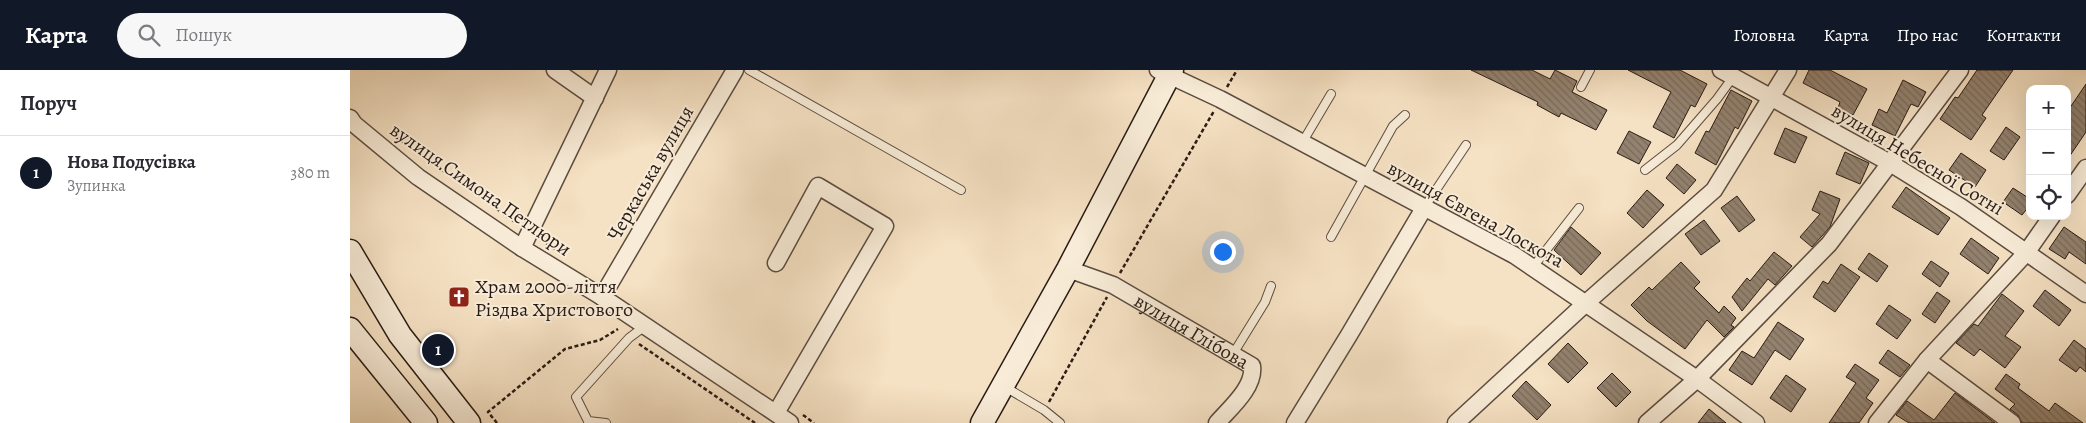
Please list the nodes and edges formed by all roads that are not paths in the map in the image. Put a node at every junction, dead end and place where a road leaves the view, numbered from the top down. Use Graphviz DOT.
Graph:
graph roads {
  1 [pos="555,70"];
  2 [pos="608,70"];
  3 [pos="734,70"];
  4 [pos="750,70"];
  5 [pos="1590,70"];
  6 [pos="1788,70"];
  7 [pos="1960,70"];
  8 [pos="1166,72"];
  9 [pos="1727,73"];
  10 [pos="1581,87"];
  11 [pos="1331,94"];
  12 [pos="595,98"];
  13 [pos="1772,98"];
  14 [pos="1405,115"];
  15 [pos="350,118"];
  16 [pos="1302,143"];
  17 [pos="1466,145"];
  18 [pos="1890,163"];
  19 [pos="2086,168"];
  20 [pos="1645,170"];
  21 [pos="1364,176"];
  22 [pos="2071,189"];
  23 [pos="961,190"];
  24 [pos="1424,208"];
  25 [pos="1579,208"];
  26 [pos="2049,220"];
  27 [pos="1331,237"];
  28 [pos="522,248"];
  29 [pos="350,251"];
  30 [pos="2026,253"];
  31 [pos="776,263"];
  32 [pos="1533,267"];
  33 [pos="1068,269"];
  34 [pos="1271,286"];
  35 [pos="2086,294"];
  36 [pos="602,297"];
  37 [pos="1586,303"];
  38 [pos="646,326"];
  39 [pos="350,330"];
  40 [pos="1233,354"];
  41 [pos="1927,360"];
  42 [pos="1697,379"];
  43 [pos="1003,386"];
  44 [pos="780,408"];
  45 [pos="588,422"];
  46 [pos="426,423"];
  47 [pos="469,423"];
  48 [pos="606,423"];
  49 [pos="790,423"];
  50 [pos="982,423"];
  51 [pos="1060,423"];
  52 [pos="1217,423"];
  53 [pos="1295,423"];
  54 [pos="1456,423"];
  55 [pos="1647,423"];
  56 [pos="1756,423"];
  57 [pos="1877,423"];
  58 [pos="2012,423"];
  1 -- 12 [label="street"];
  2 -- 12 [label="street"];
  3 -- 36 [label="street, Черкаська вулиця"];
  4 -- 23 [label="lane"];
  5 -- 10 [label="lane"];
  6 -- 13 [label="street"];
  7 -- 18 [label="street"];
  8 -- 16 [label="street, вулиця Євгена Лоскота"];
  8 -- 33 [label="main road"];
  9 -- 13 [label="street, вулиця Небесної Сотні"];
  9 -- 20 [label="lane"];
  11 -- 16 [label="lane"];
  12 -- 28 [label="street"];
  13 -- 18 [label="street, вулиця Небесної Сотні"];
  13 -- 37 [label="street"];
  14 -- 21 [label="lane"];
  15 -- 28 [label="street, вулиця Симона Петлюри"];
  16 -- 21 [label="street, вулиця Євгена Лоскота"];
  17 -- 24 [label="lane"];
  18 -- 30 [label="street, вулиця Небесної Сотні"];
  18 -- 42 [label="street"];
  19 -- 22 [label="street"];
  21 -- 24 [label="street, вулиця Євгена Лоскота"];
  21 -- 27 [label="lane"];
  24 -- 32 [label="street, вулиця Євгена Лоскота"];
  24 -- 53 [label="street"];
  25 -- 32 [label="lane"];
  26 -- 30 [label="street"];
  28 -- 36 [label="street, вулиця Симона Петлюри"];
  29 -- 47 [label="main road"];
  30 -- 35 [label="street, вулиця Небесної Сотні"];
  30 -- 41 [label="street"];
  31 -- 44 [label="street"];
  32 -- 37 [label="street, вулиця Євгена Лоскота"];
  33 -- 40 [label="street, вулиця Глібова"];
  33 -- 43 [label="main road"];
  34 -- 40 [label="lane"];
  36 -- 38 [label="street, вулиця Симона Петлюри"];
  37 -- 42 [label="street, вулиця Євгена Лоскота"];
  37 -- 54 [label="street"];
  38 -- 44 [label="street, вулиця Симона Петлюри"];
  38 -- 45 [label="lane"];
  39 -- 46 [label="main road"];
  40 -- 52 [label="street, вулиця Глібова"];
  41 -- 57 [label="street"];
  41 -- 58 [label="street"];
  42 -- 55 [label="street"];
  42 -- 56 [label="street, вулиця Євгена Лоскота"];
  43 -- 50 [label="main road"];
  43 -- 51 [label="lane"];
  44 -- 49 [label="street, вулиця Симона Петлюри"];
  45 -- 48 [label="lane"];
}
